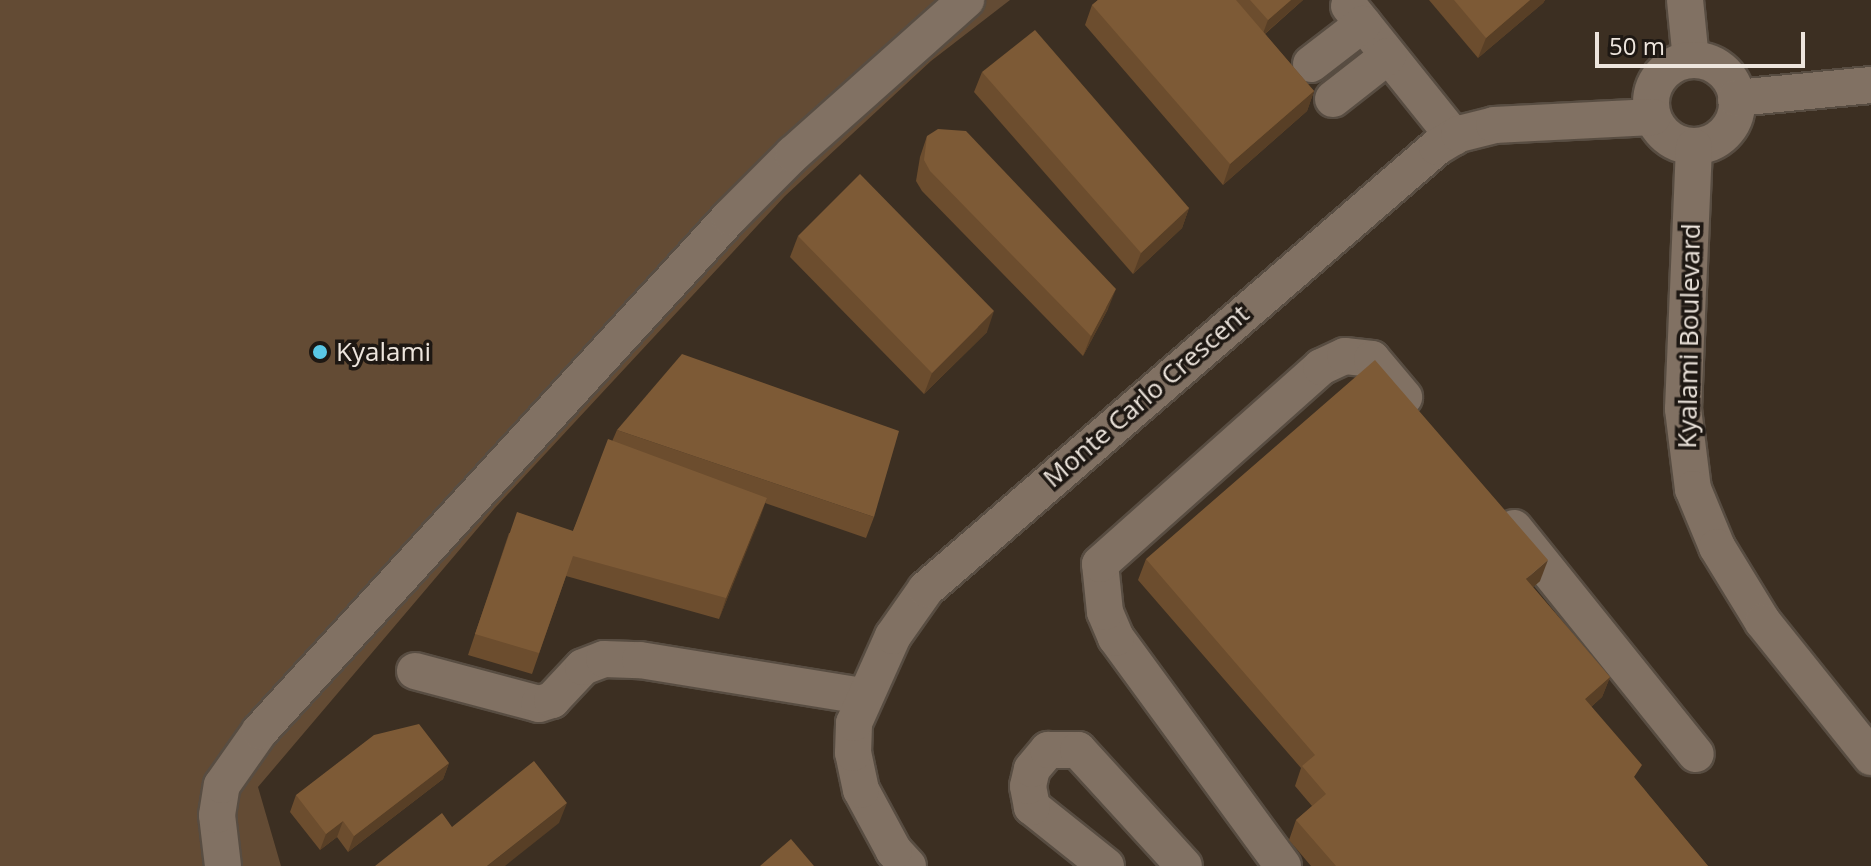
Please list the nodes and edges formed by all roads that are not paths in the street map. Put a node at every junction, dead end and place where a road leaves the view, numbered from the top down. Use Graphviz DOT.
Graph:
graph roads {
  1 [pos="966,0"];
  2 [pos="1685,0"];
  3 [pos="1388,56"];
  4 [pos="1691,60"];
  5 [pos="1311,64"];
  6 [pos="1871,85"];
  7 [pos="1736,98"];
  8 [pos="1333,99"];
  9 [pos="1653,117"];
  10 [pos="1454,137"];
  11 [pos="1694,147"];
  12 [pos="1422,419"];
  13 [pos="1493,504"];
  14 [pos="415,671"];
  15 [pos="862,696"];
  16 [pos="1696,754"];
  17 [pos="1871,757"];
  18 [pos="223,866"];
  19 [pos="908,866"];
  20 [pos="1106,866"];
  21 [pos="1184,866"];
  22 [pos="1283,866"];
  1 -- 18 [label="street"];
  2 -- 4 [label="street"];
  3 -- 5 [label="street"];
  3 -- 8 [label="street"];
  3 -- 10 [label="street"];
  4 -- 7 [label="street"];
  4 -- 9 [label="street"];
  6 -- 7 [label="street"];
  7 -- 11 [label="street"];
  9 -- 10 [label="street, Monte Carlo Crescent"];
  9 -- 11 [label="street"];
  10 -- 15 [label="street, Monte Carlo Crescent"];
  11 -- 17 [label="street, Kyalami Boulevard"];
  12 -- 22 [label="street"];
  13 -- 16 [label="street"];
  14 -- 15 [label="street"];
  15 -- 19 [label="street, Monte Carlo Crescent"];
  20 -- 21 [label="street"];
}
